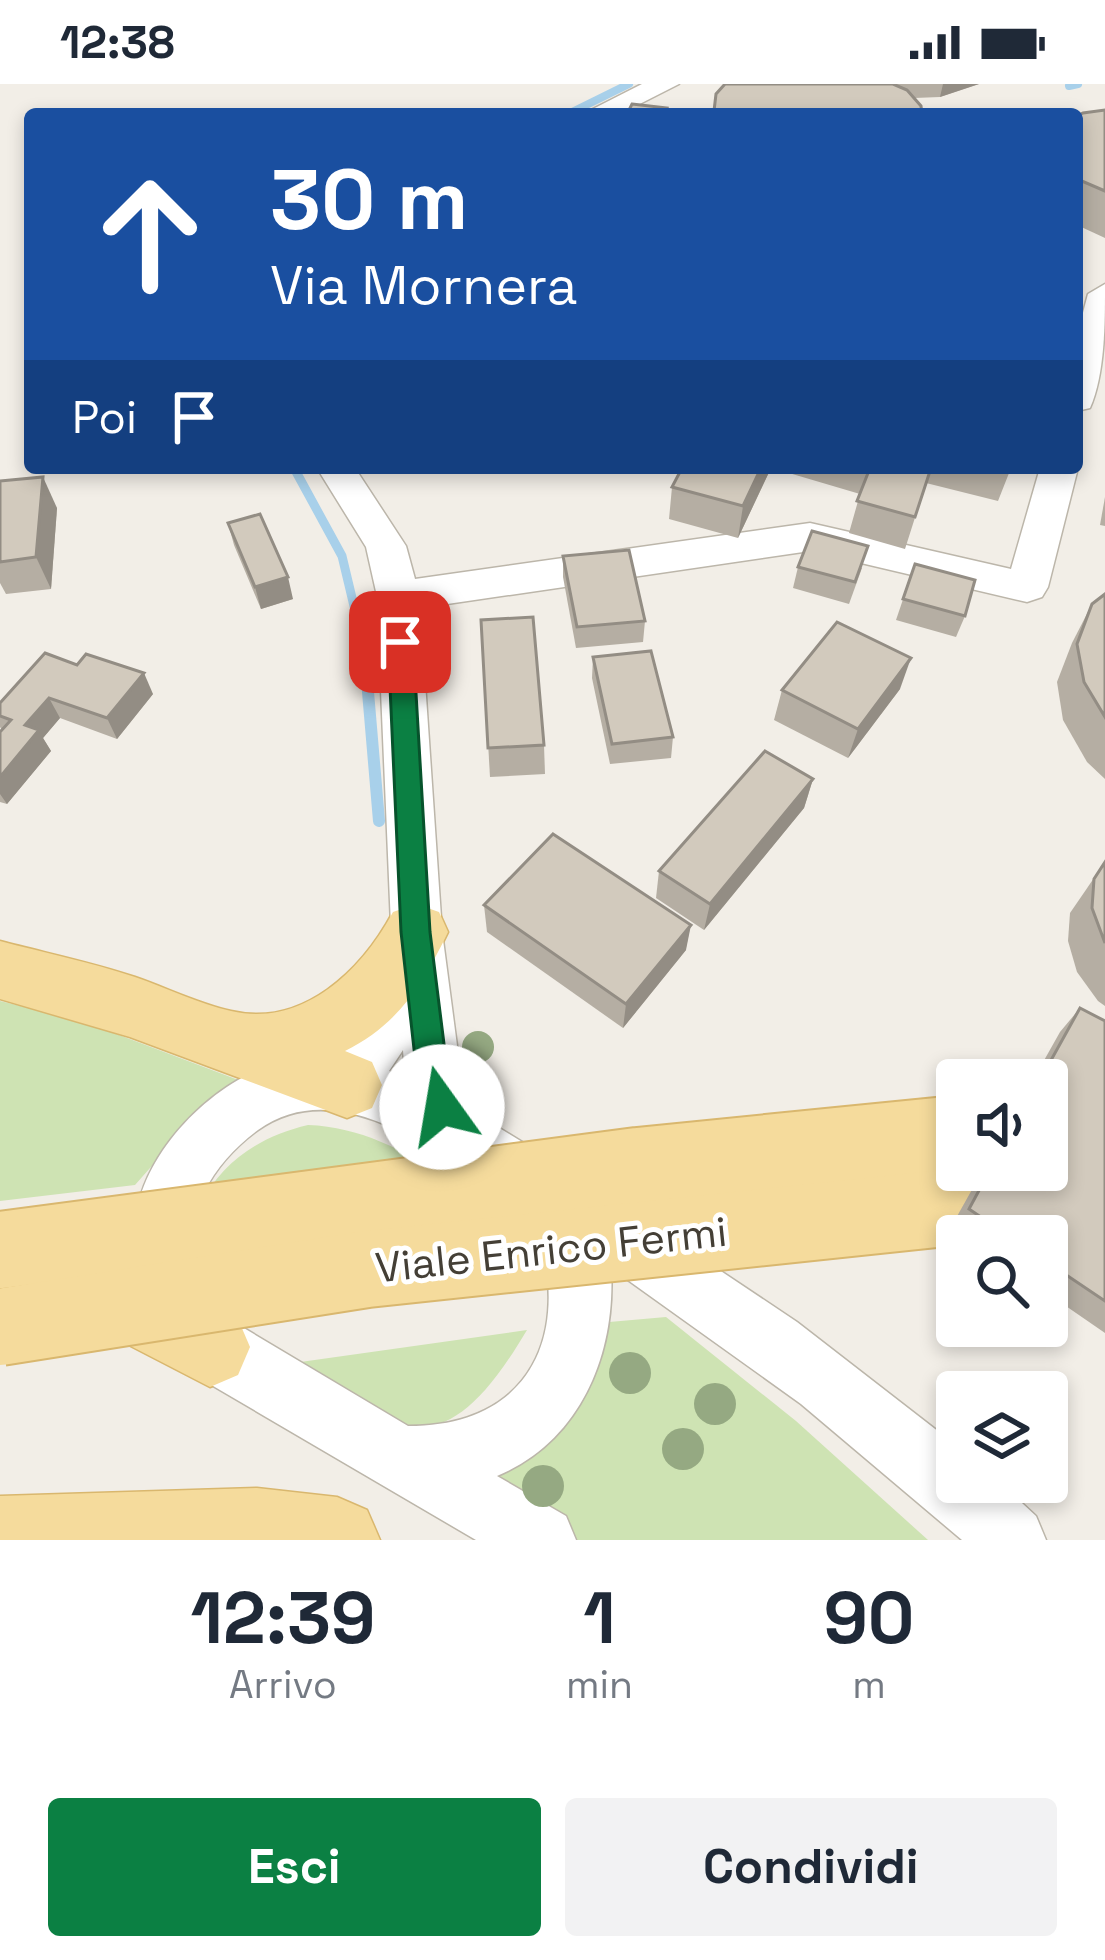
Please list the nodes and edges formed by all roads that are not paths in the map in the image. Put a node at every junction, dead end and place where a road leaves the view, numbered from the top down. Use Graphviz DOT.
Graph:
graph roads {
  1 [pos="665,84"];
  2 [pos="611,108"];
  3 [pos="1105,294"];
  4 [pos="1083,377"];
  5 [pos="340,474"];
  6 [pos="1057,474"];
  7 [pos="398,596"];
  8 [pos="416,932"];
  9 [pos="0,970"];
  10 [pos="238,1043"];
  11 [pos="347,1084"];
  12 [pos="936,1137"];
  13 [pos="459,1138"];
  14 [pos="543,1188"];
  15 [pos="1105,1191"];
  16 [pos="0,1236"];
  17 [pos="0,1250"];
  18 [pos="0,1327"];
  19 [pos="210,1347"];
  20 [pos="398,1458"];
  21 [pos="0,1539"];
  22 [pos="337,1540"];
  23 [pos="542,1540"];
  24 [pos="1012,1540"];
  1 -- 2 [label="street"];
  3 -- 4 [label="street"];
  5 -- 7 [label="street"];
  6 -- 7 [label="street"];
  7 -- 8 [label="street"];
  8 -- 10 [label="main road"];
  8 -- 11 [label="street"];
  8 -- 13 [label="street"];
  9 -- 10 [label="main road"];
  10 -- 11 [label="main road"];
  11 -- 13 [label="street"];
  11 -- 19 [label="street"];
  12 -- 17 [label="main road, Viale Enrico Fermi, bridge"];
  13 -- 14 [label="street"];
  14 -- 20 [label="street"];
  14 -- 24 [label="street"];
  15 -- 18 [label="main road, Viale Enrico Fermi, bridge"];
  16 -- 19 [label="main road"];
  19 -- 20 [label="street"];
  20 -- 23 [label="street"];
  21 -- 22 [label="main road"];
}
